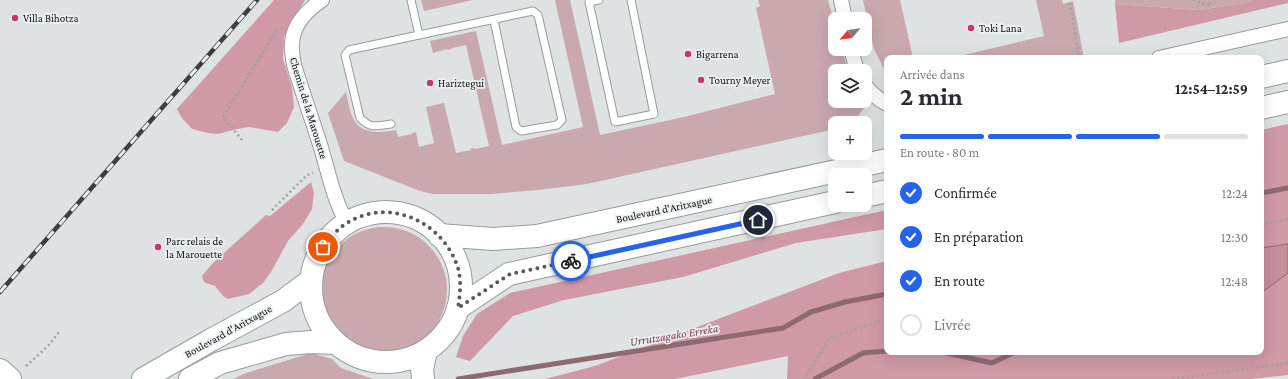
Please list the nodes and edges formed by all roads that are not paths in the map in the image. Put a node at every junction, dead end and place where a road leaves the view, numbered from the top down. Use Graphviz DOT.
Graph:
graph roads {
  1 [pos="322,0"];
  2 [pos="412,0"];
  3 [pos="599,0"];
  4 [pos="631,0"];
  5 [pos="841,0"];
  6 [pos="844,12"];
  7 [pos="494,20"];
  8 [pos="1288,29"];
  9 [pos="419,35"];
  10 [pos="1172,55"];
  11 [pos="1288,72"];
  12 [pos="1264,76"];
  13 [pos="872,95"];
  14 [pos="1288,102"];
  15 [pos="884,103"];
  16 [pos="1264,107"];
  17 [pos="391,124"];
  18 [pos="884,161"];
  19 [pos="884,192"];
  20 [pos="872,194"];
  21 [pos="828,204"];
  22 [pos="347,223"];
  23 [pos="439,235"];
  24 [pos="311,280"];
  25 [pos="458,308"];
  26 [pos="335,343"];
  27 [pos="426,350"];
  28 [pos="0,370"];
  29 [pos="385,371"];
  30 [pos="18,372"];
  31 [pos="143,379"];
  32 [pos="190,379"];
  33 [pos="423,379"];
  1 -- 22 [label="street, Chemin de la Marouette"];
  2 -- 9 [label="lane"];
  3 -- 4 [label="lane"];
  5 -- 6 [label="street"];
  7 -- 7 [label="lane"];
  7 -- 9 [label="lane"];
  8 -- 10 [label="street"];
  9 -- 17 [label="lane"];
  11 -- 12 [label="main road"];
  13 -- 15 [label="street"];
  14 -- 16 [label="main road"];
  18 -- 23 [label="main road, Boulevard d'Aritxague"];
  19 -- 20 [label="main road"];
  21 -- 25 [label="main road"];
  22 -- 23 [label="main road"];
  22 -- 24 [label="main road"];
  23 -- 25 [label="main road"];
  24 -- 26 [label="main road"];
  24 -- 31 [label="main road, Boulevard d'Aritxague"];
  25 -- 27 [label="main road"];
  26 -- 29 [label="main road"];
  26 -- 32 [label="main road"];
  27 -- 29 [label="main road"];
  27 -- 33 [label="main road"];
  28 -- 30 [label="main road"];
}
